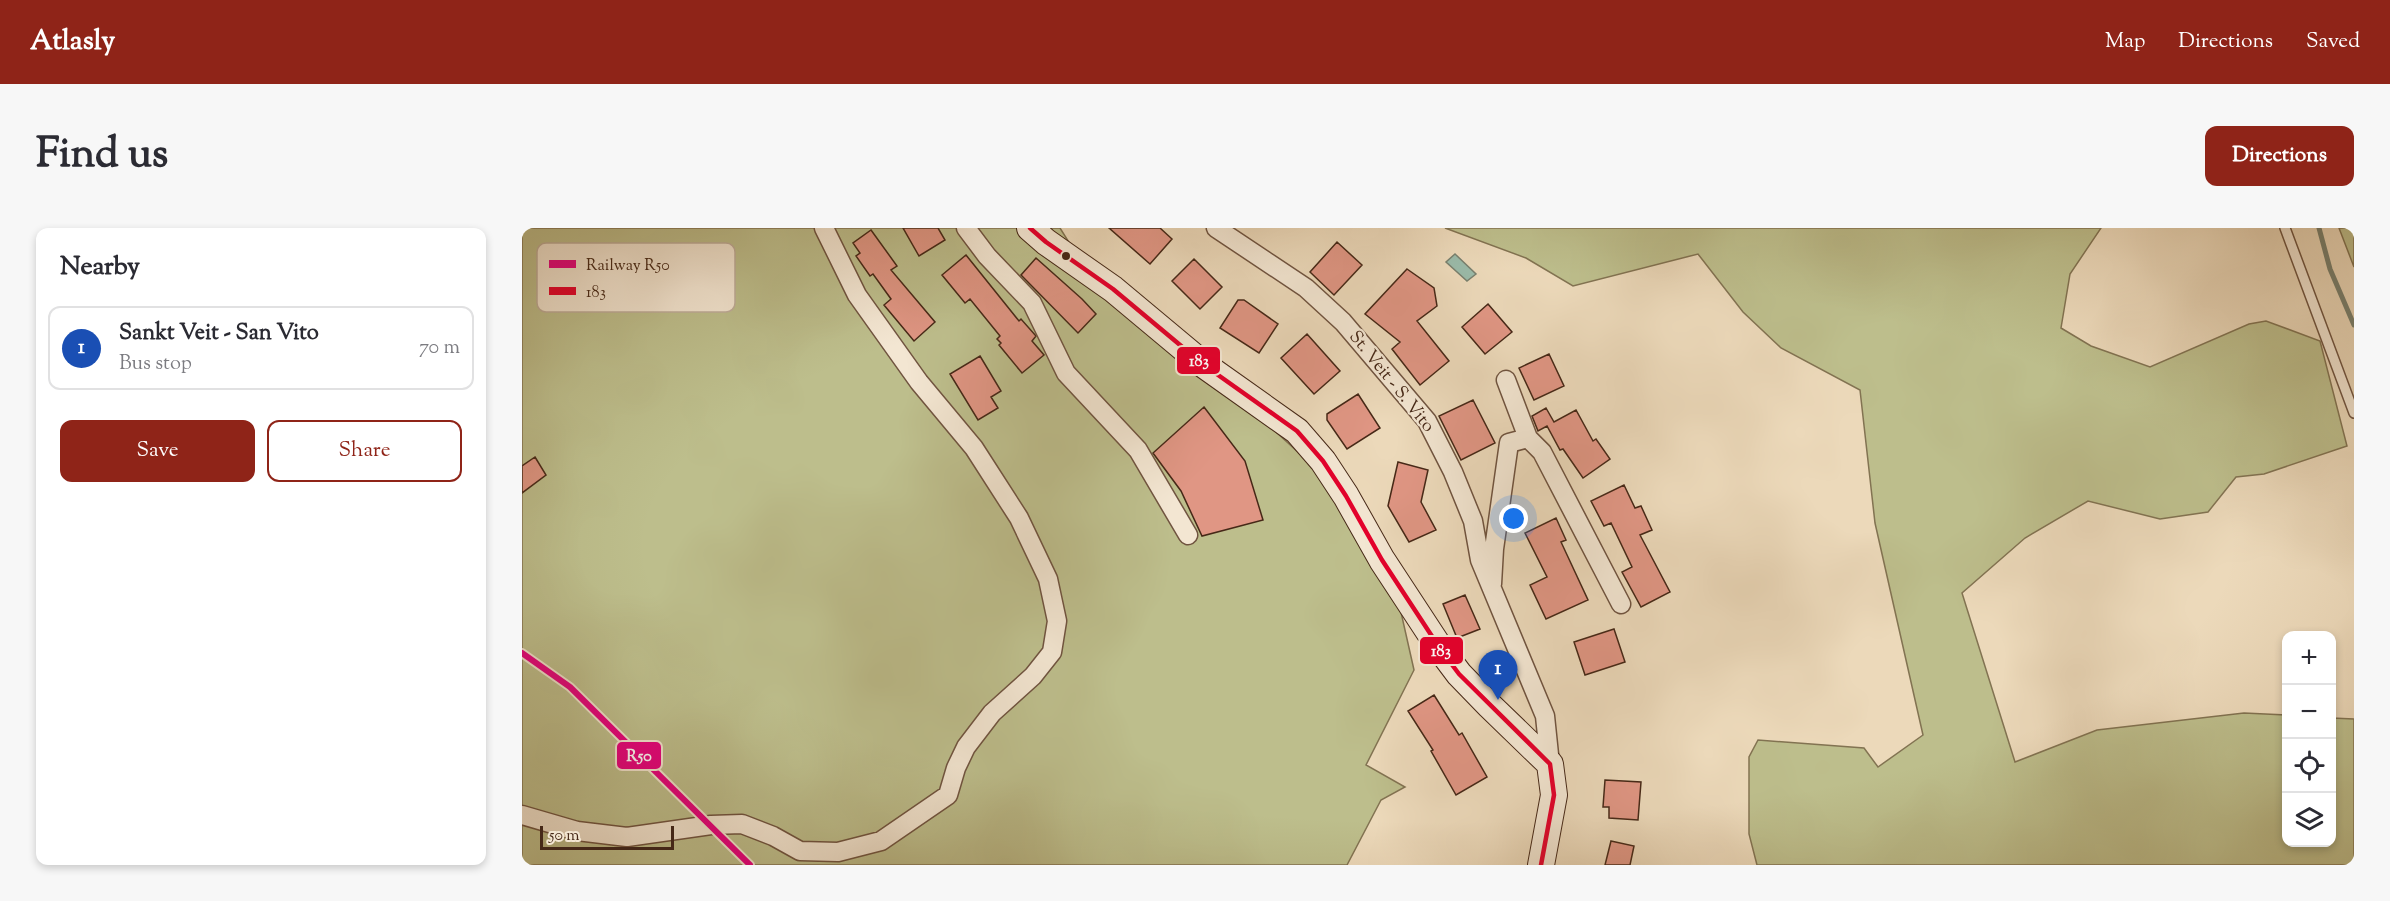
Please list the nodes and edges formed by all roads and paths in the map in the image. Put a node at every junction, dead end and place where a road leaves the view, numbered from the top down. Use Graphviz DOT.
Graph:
graph roads {
  1 [pos="824,228"];
  2 [pos="966,228"];
  3 [pos="1030,228"];
  4 [pos="1216,228"];
  5 [pos="2285,228"];
  6 [pos="1506,380"];
  7 [pos="2354,413"];
  8 [pos="1528,438"];
  9 [pos="1188,535"];
  10 [pos="1492,589"];
  11 [pos="1621,604"];
  12 [pos="1550,764"];
  13 [pos="522,815"];
  14 [pos="1541,865"];
  1 -- 13 [label="street"];
  2 -- 9 [label="street"];
  3 -- 12 [label="street"];
  4 -- 10 [label="street, St. Veit - S. Vito"];
  5 -- 7 [label="lane"];
  6 -- 8 [label="street"];
  8 -- 10 [label="street, St. Veit - S. Vito"];
  8 -- 11 [label="street"];
  10 -- 12 [label="street, St. Veit - S. Vito"];
  12 -- 14 [label="street"];
}
